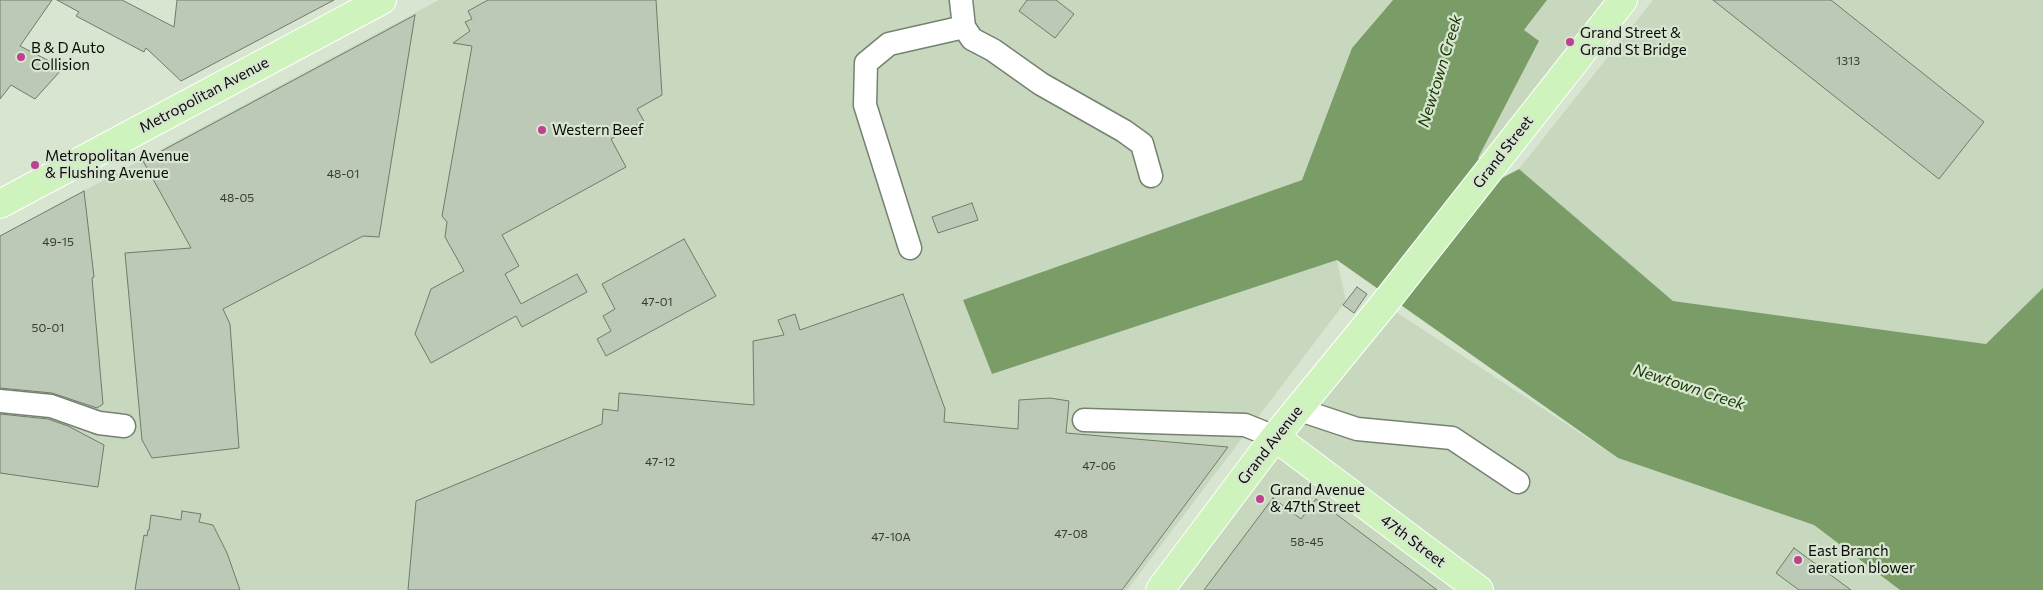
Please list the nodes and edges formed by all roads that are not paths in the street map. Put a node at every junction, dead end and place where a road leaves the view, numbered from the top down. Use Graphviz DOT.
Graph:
graph roads {
  1 [pos="382,0"];
  2 [pos="961,0"];
  3 [pos="1623,0"];
  4 [pos="964,27"];
  5 [pos="1151,176"];
  6 [pos="0,204"];
  7 [pos="910,248"];
  8 [pos="1384,304"];
  9 [pos="0,401"];
  10 [pos="1297,409"];
  11 [pos="1084,420"];
  12 [pos="124,426"];
  13 [pos="1275,437"];
  14 [pos="1518,482"];
  15 [pos="1160,590"];
  16 [pos="1479,590"];
  1 -- 6 [label="main road, Metropolitan Avenue"];
  2 -- 4 [label="lane"];
  3 -- 8 [label="main road, Grand Street"];
  4 -- 5 [label="lane"];
  4 -- 7 [label="lane"];
  8 -- 10 [label="main road, Grand Avenue"];
  9 -- 12 [label="lane"];
  10 -- 13 [label="main road, Grand Avenue"];
  10 -- 14 [label="lane"];
  11 -- 13 [label="lane"];
  13 -- 15 [label="main road, Grand Avenue"];
  13 -- 16 [label="main road, 47th Street"];
}
